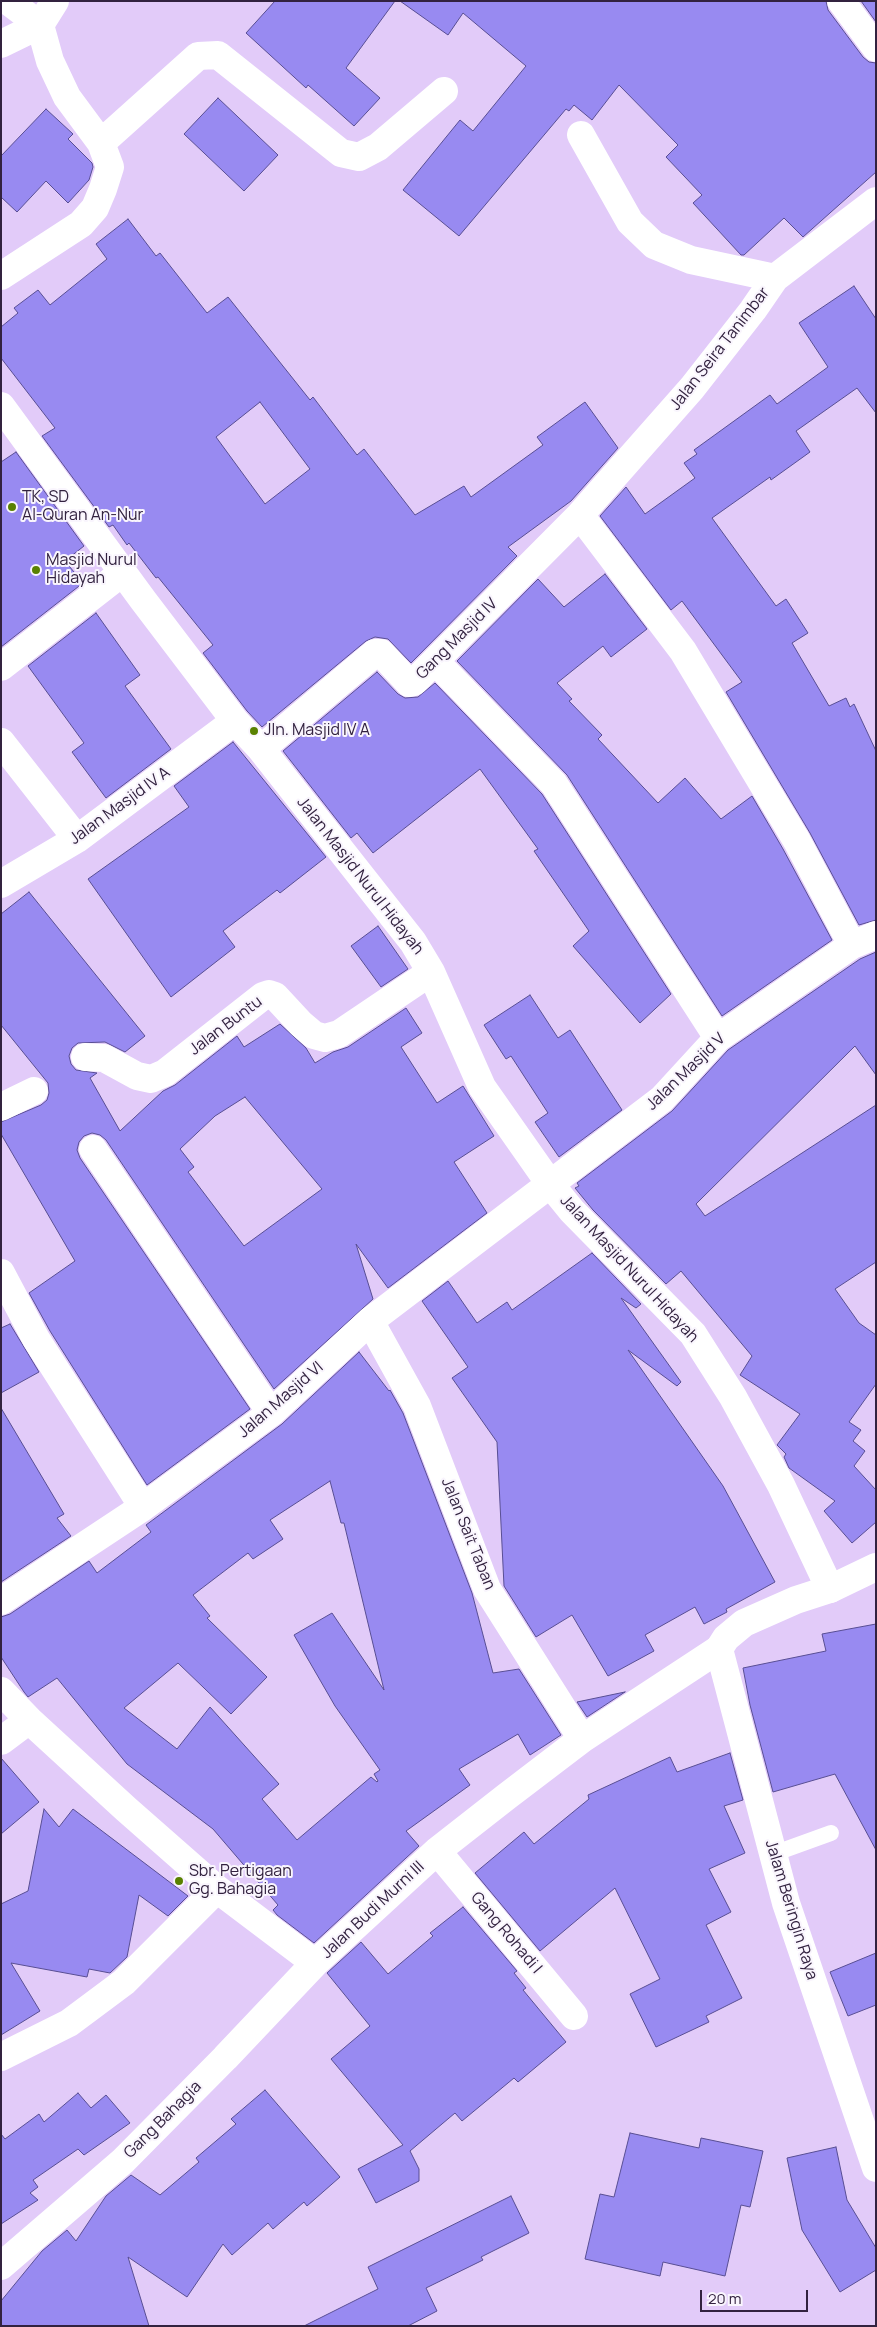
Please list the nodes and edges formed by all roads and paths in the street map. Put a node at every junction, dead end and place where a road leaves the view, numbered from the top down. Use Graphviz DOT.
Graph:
graph roads {
  1 [pos="8,1"];
  2 [pos="54,1"];
  3 [pos="841,1"];
  4 [pos="40,25"];
  5 [pos="1,44"];
  6 [pos="876,48"];
  7 [pos="444,91"];
  8 [pos="581,135"];
  9 [pos="101,143"];
  10 [pos="876,201"];
  11 [pos="1,276"];
  12 [pos="775,278"];
  13 [pos="1,406"];
  14 [pos="580,515"];
  15 [pos="122,572"];
  16 [pos="435,661"];
  17 [pos="1,667"];
  18 [pos="235,721"];
  19 [pos="1,742"];
  20 [pos="261,748"];
  21 [pos="77,839"];
  22 [pos="1,884"];
  23 [pos="864,940"];
  24 [pos="431,972"];
  25 [pos="718,1038"];
  26 [pos="85,1057"];
  27 [pos="34,1090"];
  28 [pos="1,1107"];
  29 [pos="93,1149"];
  30 [pos="550,1184"];
  31 [pos="1,1273"];
  32 [pos="370,1321"];
  33 [pos="271,1413"];
  34 [pos="143,1507"];
  35 [pos="876,1567"];
  36 [pos="830,1589"];
  37 [pos="1,1601"];
  38 [pos="719,1649"];
  39 [pos="1,1691"];
  40 [pos="30,1720"];
  41 [pos="582,1739"];
  42 [pos="1,1741"];
  43 [pos="831,1833"];
  44 [pos="437,1851"];
  45 [pos="774,1860"];
  46 [pos="217,1889"];
  47 [pos="314,1963"];
  48 [pos="574,2016"];
  49 [pos="1,2057"];
  50 [pos="876,2168"];
  51 [pos="1,2266"];
  1 -- 4 [label="street"];
  2 -- 4 [label="street"];
  3 -- 6 [label="street"];
  4 -- 5 [label="street"];
  4 -- 9 [label="street"];
  7 -- 9 [label="street"];
  8 -- 12 [label="street"];
  9 -- 11 [label="street"];
  10 -- 12 [label="street, Jalan Seira Tanimbar"];
  12 -- 14 [label="street, Jalan Seira Tanimbar"];
  13 -- 15 [label="street, Jalan Masjid Nurul Hidayah"];
  14 -- 16 [label="street, Gang Masjid IV"];
  14 -- 23 [label="street"];
  15 -- 17 [label="street"];
  15 -- 18 [label="street, Jalan Masjid Nurul Hidayah"];
  16 -- 20 [label="street, Gang Masjid IV"];
  16 -- 25 [label="street"];
  18 -- 20 [label="street, Jalan Masjid Nurul Hidayah"];
  18 -- 21 [label="street, Jalan Masjid IV A"];
  19 -- 21 [label="street"];
  20 -- 24 [label="street, Jalan Masjid Nurul Hidayah"];
  21 -- 22 [label="street, Jalan Masjid IV A"];
  23 -- 25 [label="street, Jalan Masjid V"];
  24 -- 26 [label="street, Jalan Buntu"];
  24 -- 30 [label="street, Jalan Masjid Nurul Hidayah"];
  25 -- 30 [label="street, Jalan Masjid V"];
  27 -- 28 [label="street"];
  29 -- 33 [label="street"];
  30 -- 32 [label="street, Jalan Masjid VI"];
  30 -- 36 [label="street, Jalan Masjid Nurul Hidayah"];
  31 -- 34 [label="street"];
  32 -- 33 [label="street, Jalan Masjid VI"];
  32 -- 41 [label="street, Jalan Sait Taban"];
  33 -- 34 [label="street, Jalan Masjid VI"];
  34 -- 37 [label="street, Jalan Masjid VI"];
  35 -- 36 [label="street, Jalan Budi Murni III"];
  36 -- 38 [label="street, Jalan Budi Murni III"];
  38 -- 41 [label="street, Jalan Budi Murni III"];
  38 -- 45 [label="street, Jalam Beringin Raya"];
  39 -- 40 [label="street, Jalan Budi Murni III"];
  40 -- 42 [label="street"];
  40 -- 46 [label="street, Jalan Budi Murni III"];
  41 -- 44 [label="street, Jalan Budi Murni III"];
  43 -- 45 [label="lane"];
  44 -- 47 [label="street, Jalan Budi Murni III"];
  44 -- 48 [label="street, Gang Rohadi I"];
  45 -- 50 [label="street, Jalam Beringin Raya"];
  46 -- 47 [label="street, Jalan Budi Murni III"];
  46 -- 49 [label="street"];
  47 -- 51 [label="street, Gang Bahagia"];
}
